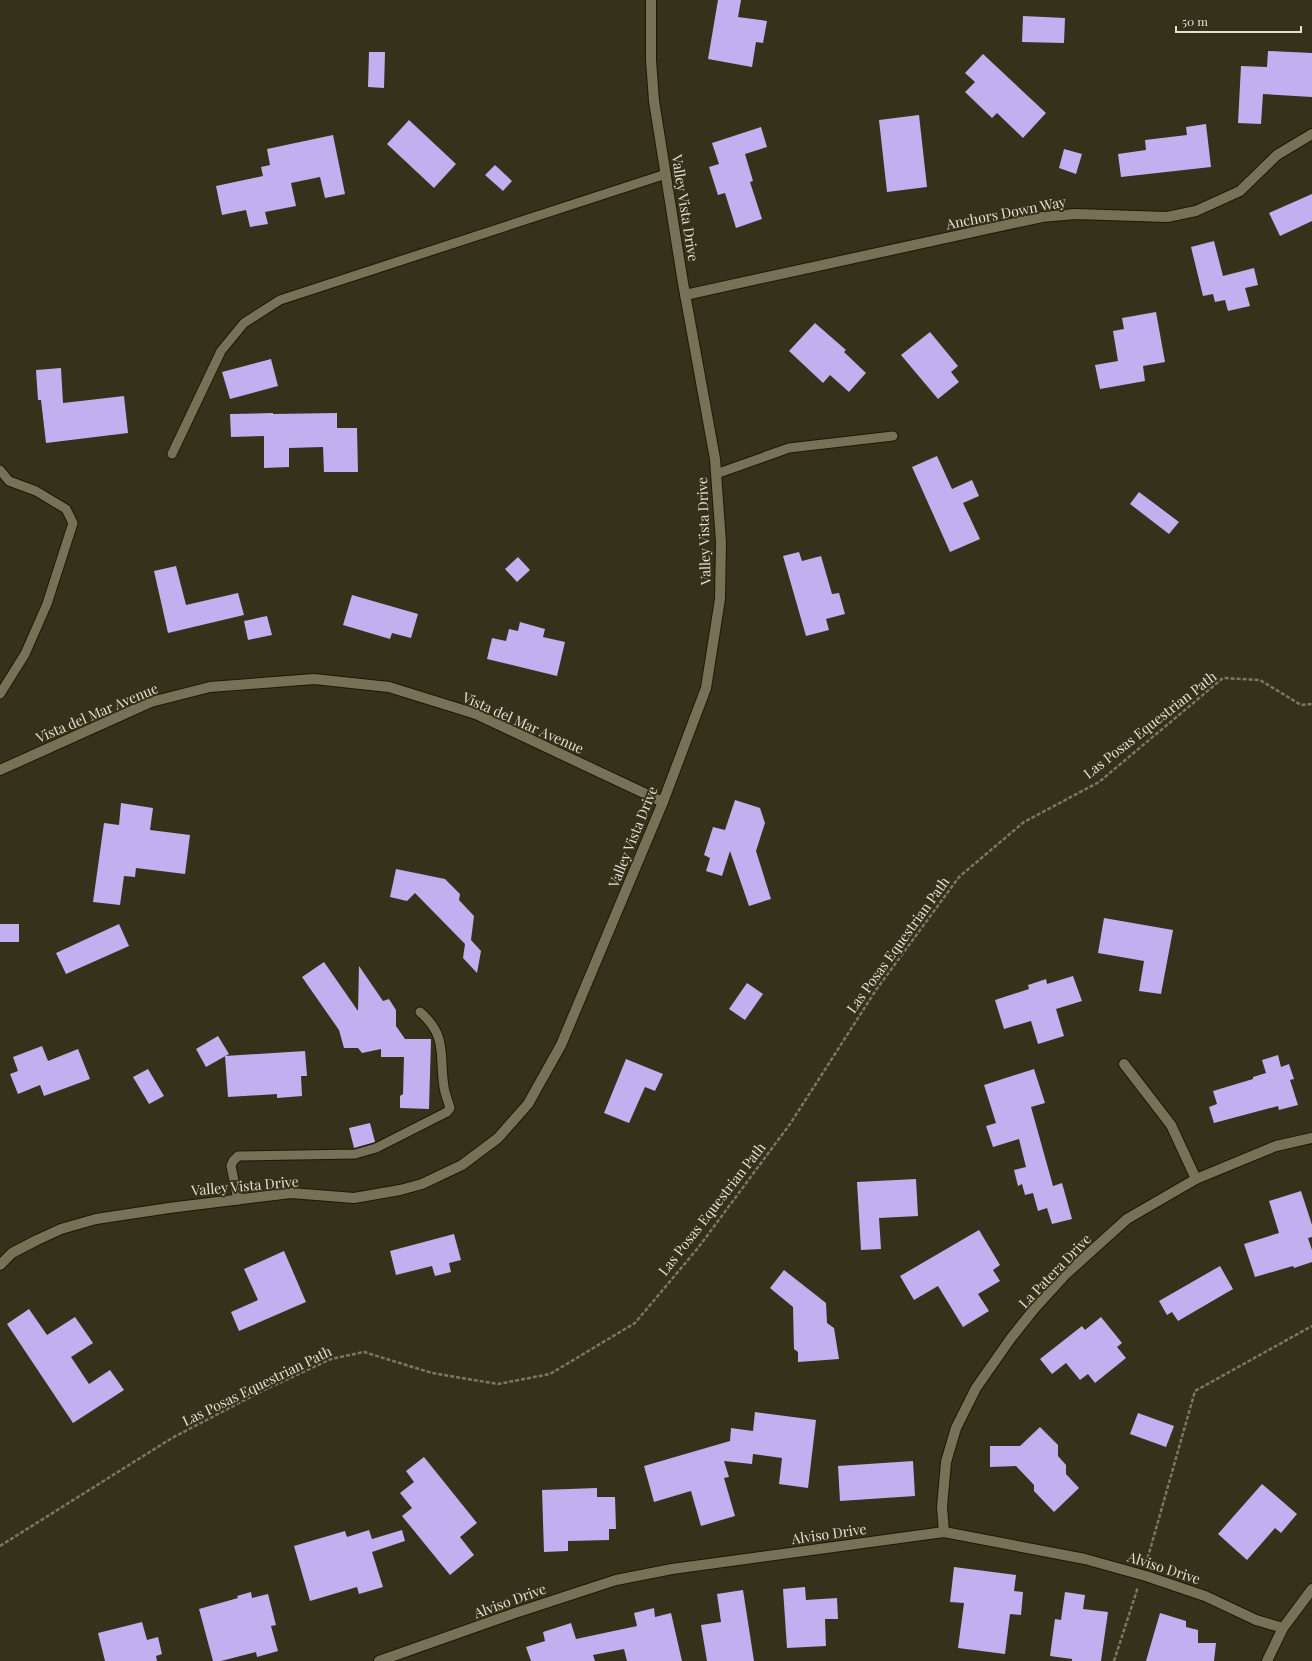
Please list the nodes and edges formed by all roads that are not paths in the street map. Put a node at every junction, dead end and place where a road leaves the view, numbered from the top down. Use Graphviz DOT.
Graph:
graph roads {
  1 [pos="651,0"];
  2 [pos="1312,134"];
  3 [pos="666,174"];
  4 [pos="685,295"];
  5 [pos="893,436"];
  6 [pos="172,454"];
  7 [pos="0,470"];
  8 [pos="716,474"];
  9 [pos="0,694"];
  10 [pos="0,770"];
  11 [pos="663,802"];
  12 [pos="420,1012"];
  13 [pos="1124,1064"];
  14 [pos="1312,1138"];
  15 [pos="1196,1179"];
  16 [pos="238,1200"];
  17 [pos="0,1266"];
  18 [pos="944,1532"];
  19 [pos="1312,1589"];
  20 [pos="1283,1628"];
  21 [pos="379,1661"];
  22 [pos="1267,1661"];
  1 -- 3 [label="street, Valley Vista Drive"];
  2 -- 4 [label="street, Anchors Down Way"];
  3 -- 4 [label="street, Valley Vista Drive"];
  3 -- 6 [label="lane"];
  4 -- 8 [label="street, Valley Vista Drive"];
  5 -- 8 [label="lane"];
  7 -- 9 [label="lane"];
  8 -- 11 [label="street, Valley Vista Drive"];
  10 -- 11 [label="street, Vista del Mar Avenue"];
  11 -- 16 [label="street, Valley Vista Drive"];
  12 -- 16 [label="lane"];
  13 -- 15 [label="street"];
  14 -- 15 [label="street, La Patera Drive"];
  15 -- 18 [label="street, La Patera Drive"];
  16 -- 17 [label="street, Valley Vista Drive"];
  18 -- 20 [label="street, Alviso Drive"];
  18 -- 21 [label="street, Alviso Drive"];
  19 -- 20 [label="street"];
  20 -- 22 [label="street"];
}
